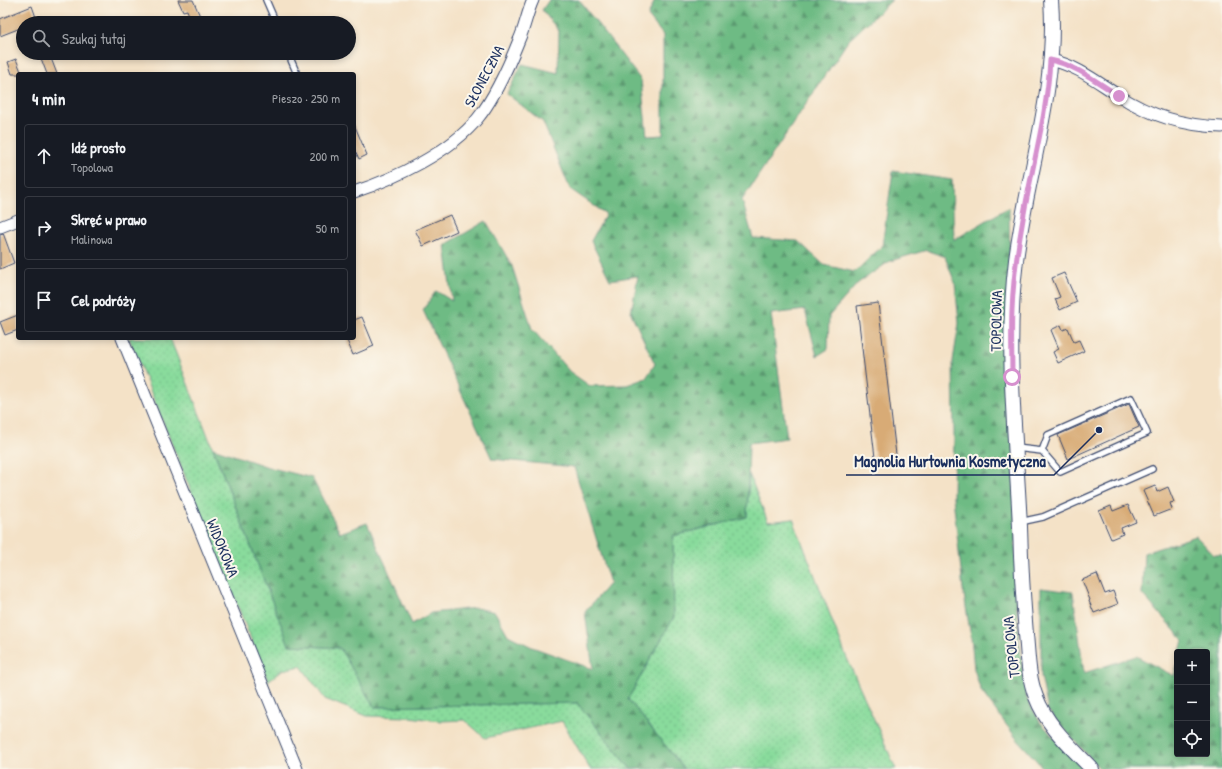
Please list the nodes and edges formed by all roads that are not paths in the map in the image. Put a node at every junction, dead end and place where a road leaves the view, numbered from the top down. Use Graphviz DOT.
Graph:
graph roads {
  1 [pos="266,0"];
  2 [pos="533,0"];
  3 [pos="1051,0"];
  4 [pos="273,16"];
  5 [pos="291,60"];
  6 [pos="1050,60"];
  7 [pos="296,72"];
  8 [pos="1222,127"];
  9 [pos="356,191"];
  10 [pos="16,221"];
  11 [pos="0,227"];
  12 [pos="123,340"];
  13 [pos="1016,448"];
  14 [pos="1042,452"];
  15 [pos="1152,468"];
  16 [pos="1020,522"];
  17 [pos="297,769"];
  18 [pos="1092,769"];
  1 -- 4 [label="lane"];
  2 -- 9 [label="street, SŁONECZNA"];
  3 -- 6 [label="street, TOPOLOWA"];
  5 -- 7 [label="lane"];
  6 -- 8 [label="street"];
  6 -- 13 [label="street, TOPOLOWA"];
  10 -- 11 [label="street"];
  12 -- 17 [label="street, WIDOKOWA"];
  13 -- 14 [label="lane"];
  13 -- 16 [label="street, TOPOLOWA"];
  14 -- 14 [label="lane"];
  15 -- 16 [label="lane"];
  16 -- 18 [label="street, TOPOLOWA"];
}
